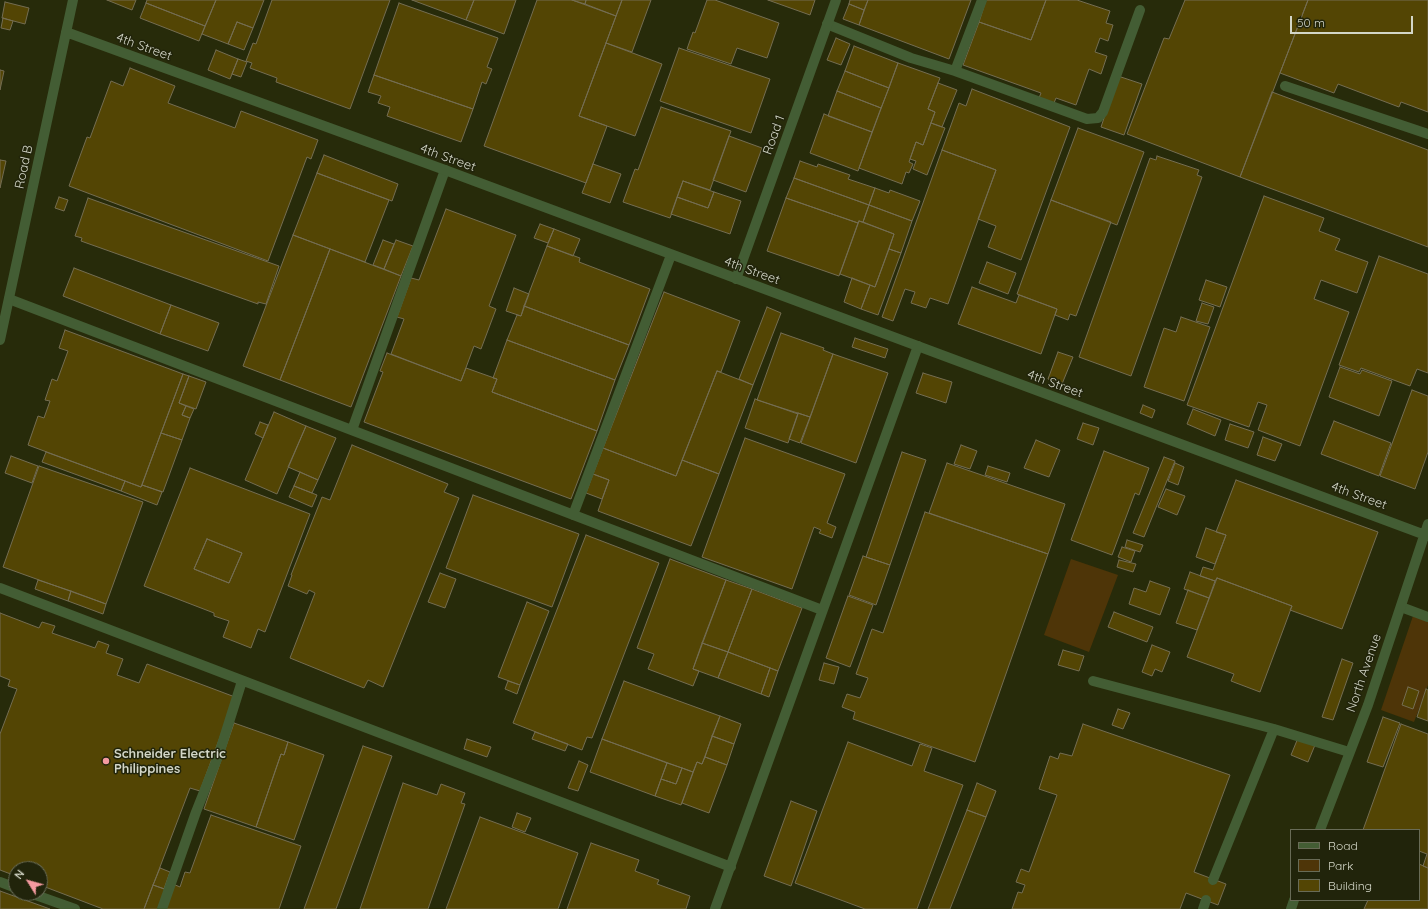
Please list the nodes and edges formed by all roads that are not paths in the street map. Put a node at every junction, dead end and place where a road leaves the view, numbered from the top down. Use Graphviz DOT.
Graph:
graph roads {
  1 [pos="73,0"];
  2 [pos="836,0"];
  3 [pos="982,0"];
  4 [pos="1140,10"];
  5 [pos="827,24"];
  6 [pos="66,32"];
  7 [pos="955,71"];
  8 [pos="1285,86"];
  9 [pos="1428,134"];
  10 [pos="445,170"];
  11 [pos="672,255"];
  12 [pos="736,279"];
  13 [pos="10,299"];
  14 [pos="0,340"];
  15 [pos="918,346"];
  16 [pos="352,430"];
  17 [pos="573,515"];
  18 [pos="1428,524"];
  19 [pos="1426,535"];
  20 [pos="0,588"];
  21 [pos="1401,607"];
  22 [pos="822,610"];
  23 [pos="1428,617"];
  24 [pos="242,681"];
  25 [pos="1093,681"];
  26 [pos="1274,729"];
  27 [pos="1349,752"];
  28 [pos="1320,829"];
  29 [pos="731,867"];
  30 [pos="1213,880"];
  31 [pos="48,899"];
  32 [pos="75,909"];
  33 [pos="162,909"];
  34 [pos="715,909"];
  1 -- 6 [label="street, Road B"];
  2 -- 5 [label="street, Road 1"];
  3 -- 7 [label="street"];
  4 -- 7 [label="street"];
  5 -- 7 [label="street"];
  5 -- 12 [label="street, Road 1"];
  6 -- 10 [label="street, 4th Street"];
  6 -- 13 [label="street, Road B"];
  8 -- 9 [label="street"];
  10 -- 11 [label="street, 4th Street"];
  10 -- 16 [label="street"];
  11 -- 12 [label="street, 4th Street"];
  11 -- 17 [label="street"];
  12 -- 15 [label="street, 4th Street"];
  13 -- 14 [label="street, Road B"];
  13 -- 16 [label="street"];
  15 -- 19 [label="street, 4th Street"];
  15 -- 22 [label="street"];
  16 -- 17 [label="street"];
  17 -- 22 [label="street"];
  18 -- 19 [label="street, North Avenue"];
  19 -- 21 [label="street, North Avenue"];
  20 -- 24 [label="street"];
  21 -- 23 [label="street"];
  21 -- 27 [label="street, North Avenue"];
  22 -- 29 [label="street"];
  24 -- 29 [label="street"];
  24 -- 33 [label="street"];
  25 -- 26 [label="street"];
  26 -- 27 [label="street"];
  26 -- 30 [label="street"];
  27 -- 28 [label="street, North Avenue"];
  29 -- 34 [label="street"];
  31 -- 32 [label="street"];
}
